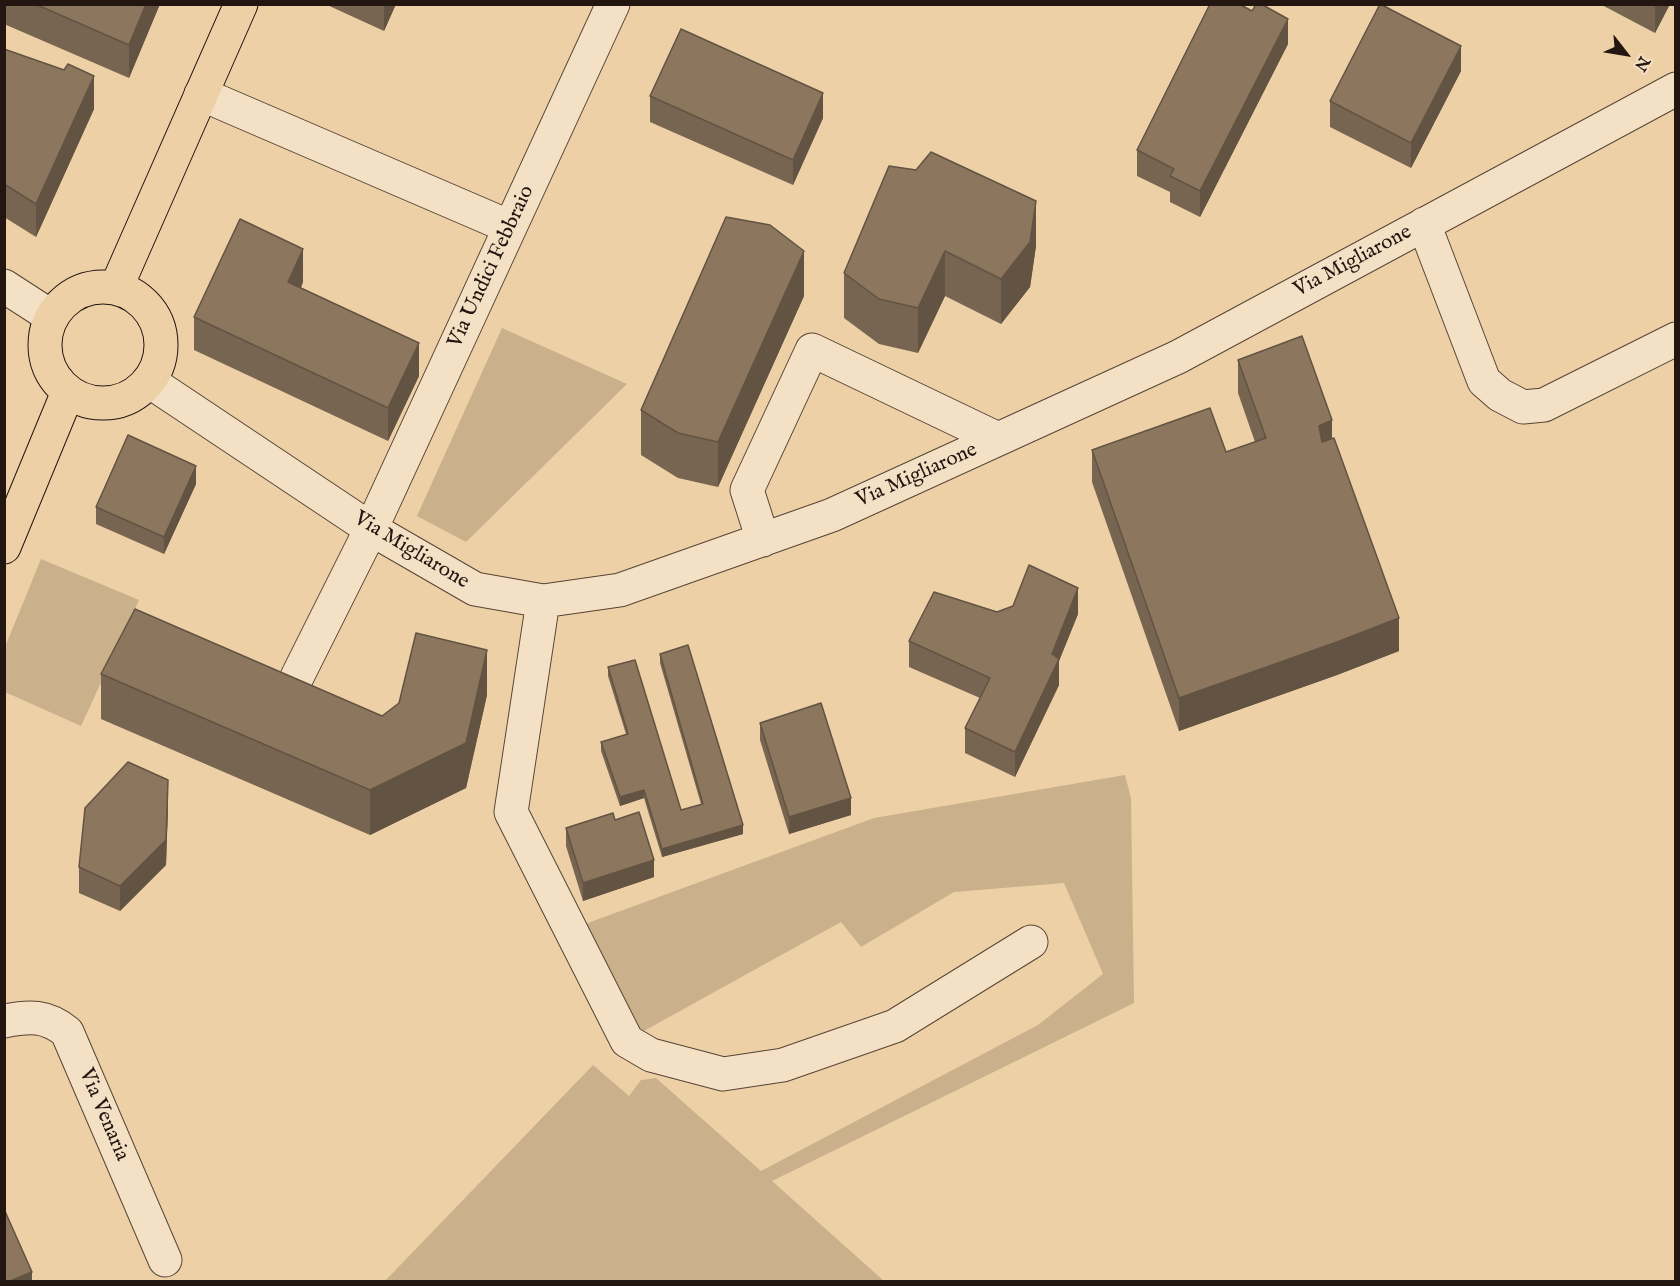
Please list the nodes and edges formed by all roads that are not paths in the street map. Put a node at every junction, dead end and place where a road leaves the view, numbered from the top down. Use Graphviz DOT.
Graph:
graph roads {
  1 [pos="241,4"];
  2 [pos="613,4"];
  3 [pos="1676,89"];
  4 [pos="201,94"];
  5 [pos="1424,224"];
  6 [pos="510,227"];
  7 [pos="4,286"];
  8 [pos="116,288"];
  9 [pos="52,317"];
  10 [pos="1676,339"];
  11 [pos="149,381"];
  12 [pos="68,392"];
  13 [pos="998,439"];
  14 [pos="371,529"];
  15 [pos="763,540"];
  16 [pos="4,547"];
  17 [pos="543,601"];
  18 [pos="297,677"];
  19 [pos="1031,942"];
  20 [pos="4,1022"];
  21 [pos="165,1260"];
  1 -- 4 [label="main road"];
  2 -- 6 [label="street, Via Undici Febbraio"];
  3 -- 5 [label="street, Via Migliarone"];
  4 -- 6 [label="street"];
  4 -- 8 [label="main road"];
  5 -- 10 [label="street"];
  5 -- 13 [label="street, Via Migliarone"];
  6 -- 14 [label="street, Via Undici Febbraio"];
  7 -- 9 [label="street"];
  8 -- 9 [label="main road"];
  8 -- 11 [label="main road"];
  9 -- 12 [label="main road"];
  11 -- 12 [label="main road"];
  11 -- 14 [label="street, Via Migliarone"];
  12 -- 16 [label="main road"];
  13 -- 15 [label="street, Via Migliarone"];
  13 -- 15 [label="street"];
  14 -- 17 [label="street, Via Migliarone"];
  14 -- 18 [label="street, Via Undici Febbraio"];
  15 -- 17 [label="street, Via Migliarone"];
  17 -- 19 [label="street"];
  20 -- 21 [label="street, Via Venaria"];
}
